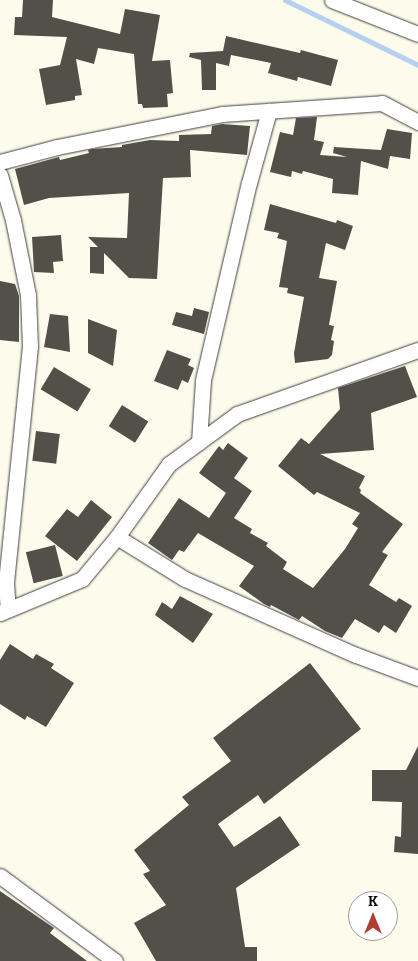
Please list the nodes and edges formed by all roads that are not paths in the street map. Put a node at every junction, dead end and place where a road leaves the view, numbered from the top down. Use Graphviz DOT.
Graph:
graph roads {
  1 [pos="332,0"];
  2 [pos="418,34"];
  3 [pos="269,111"];
  4 [pos="418,122"];
  5 [pos="0,162"];
  6 [pos="0,175"];
  7 [pos="418,350"];
  8 [pos="199,442"];
  9 [pos="117,537"];
  10 [pos="4,611"];
  11 [pos="418,678"];
  12 [pos="0,876"];
  13 [pos="115,961"];
  1 -- 2 [label="street"];
  3 -- 4 [label="street"];
  3 -- 5 [label="street"];
  3 -- 8 [label="street"];
  6 -- 10 [label="street"];
  7 -- 8 [label="street"];
  8 -- 9 [label="street"];
  9 -- 10 [label="street"];
  9 -- 11 [label="street"];
  12 -- 13 [label="street"];
}
